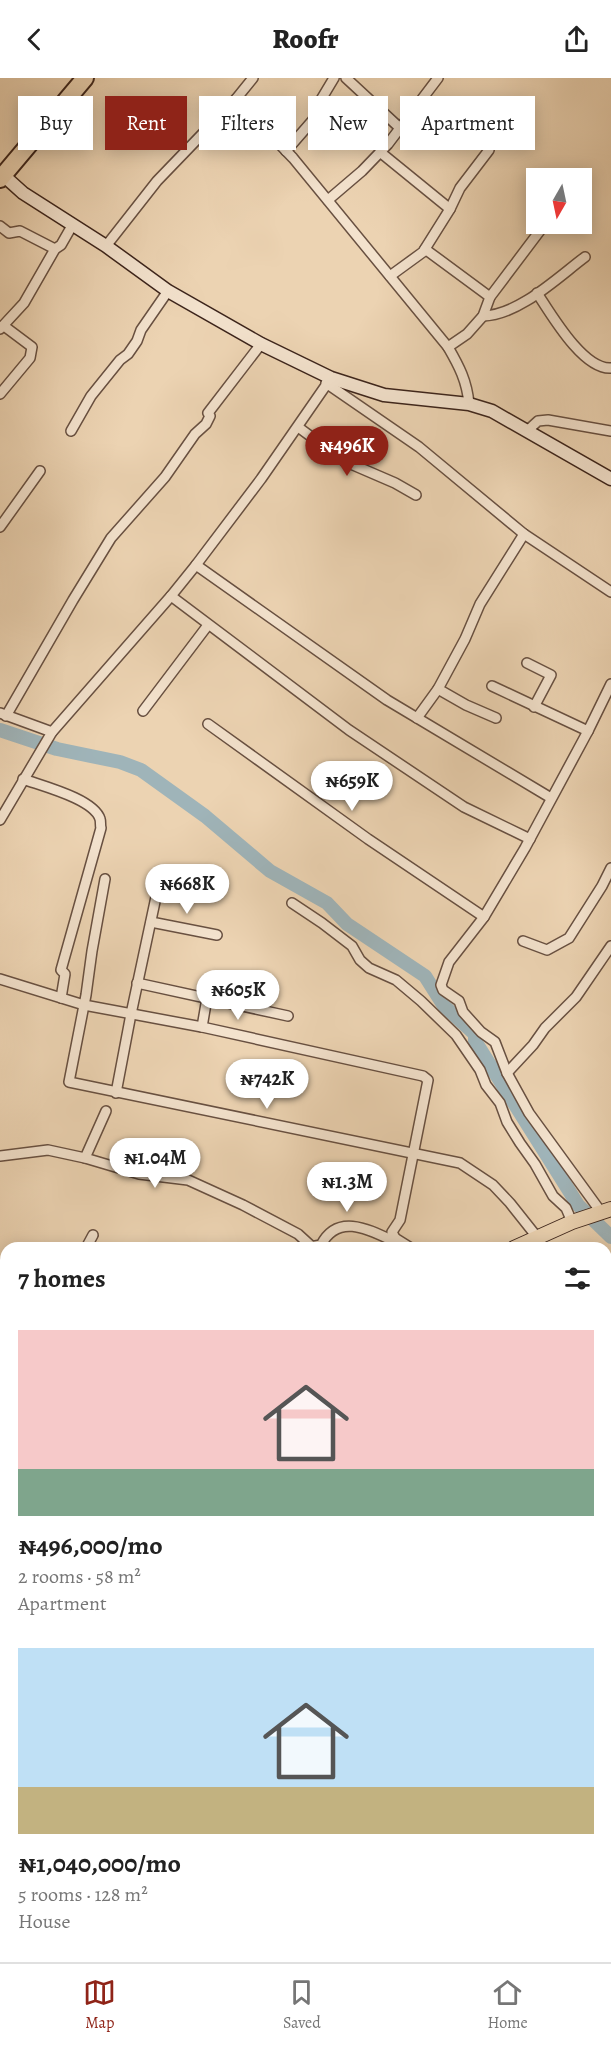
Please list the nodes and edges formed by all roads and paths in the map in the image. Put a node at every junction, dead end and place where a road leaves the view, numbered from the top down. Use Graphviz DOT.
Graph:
graph roads {
  1 [pos="71,78"];
  2 [pos="85,78"];
  3 [pos="253,78"];
  4 [pos="334,78"];
  5 [pos="346,78"];
  6 [pos="438,78"];
  7 [pos="238,96"];
  8 [pos="425,96"];
  9 [pos="400,128"];
  10 [pos="400,130"];
  11 [pos="199,137"];
  12 [pos="489,150"];
  13 [pos="286,151"];
  14 [pos="380,152"];
  15 [pos="1,172"];
  16 [pos="328,200"];
  17 [pos="450,208"];
  18 [pos="73,224"];
  19 [pos="0,226"];
  20 [pos="537,234"];
  21 [pos="106,246"];
  22 [pos="55,249"];
  23 [pos="424,249"];
  24 [pos="585,257"];
  25 [pos="390,276"];
  26 [pos="168,291"];
  27 [pos="537,293"];
  28 [pos="490,297"];
  29 [pos="483,316"];
  30 [pos="2,328"];
  31 [pos="261,344"];
  32 [pos="448,347"];
  33 [pos="611,368"];
  34 [pos="328,381"];
  35 [pos="0,394"];
  36 [pos="469,404"];
  37 [pos="298,427"];
  38 [pos="71,431"];
  39 [pos="527,431"];
  40 [pos="611,431"];
  41 [pos="40,471"];
  42 [pos="611,478"];
  43 [pos="416,495"];
  44 [pos="0,527"];
  45 [pos="524,534"];
  46 [pos="196,565"];
  47 [pos="611,592"];
  48 [pos="171,596"];
  49 [pos="208,625"];
  50 [pos="527,663"];
  51 [pos="611,684"];
  52 [pos="492,686"];
  53 [pos="438,689"];
  54 [pos="609,694"];
  55 [pos="534,707"];
  56 [pos="143,711"];
  57 [pos="3,715"];
  58 [pos="417,717"];
  59 [pos="496,718"];
  60 [pos="208,724"];
  61 [pos="588,731"];
  62 [pos="50,735"];
  63 [pos="24,779"];
  64 [pos="551,798"];
  65 [pos="0,820"];
  66 [pos="530,839"];
  67 [pos="611,868"];
  68 [pos="105,879"];
  69 [pos="156,897"];
  70 [pos="292,903"];
  71 [pos="484,917"];
  72 [pos="151,922"];
  73 [pos="217,935"];
  74 [pos="523,941"];
  75 [pos="611,946"];
  76 [pos="0,979"];
  77 [pos="137,983"];
  78 [pos="61,998"];
  79 [pos="207,998"];
  80 [pos="84,1005"];
  81 [pos="131,1014"];
  82 [pos="288,1016"];
  83 [pos="202,1027"];
  84 [pos="507,1072"];
  85 [pos="116,1093"];
  86 [pos="106,1111"];
  87 [pos="413,1153"];
  88 [pos="0,1156"];
  89 [pos="85,1158"];
  90 [pos="602,1212"];
  91 [pos="572,1222"];
  92 [pos="93,1235"];
  93 [pos="537,1237"];
  94 [pos="395,1238"];
  95 [pos="89,1242"];
  96 [pos="305,1242"];
  97 [pos="322,1242"];
  98 [pos="401,1242"];
  99 [pos="527,1242"];
  1 -- 15 [label="highway"];
  2 -- 15 [label="highway"];
  3 -- 7 [label="street"];
  4 -- 13 [label="street"];
  5 -- 9 [label="street"];
  6 -- 8 [label="street"];
  10 -- 14 [label="street"];
  11 -- 21 [label="street"];
  12 -- 17 [label="street"];
  13 -- 16 [label="street"];
  14 -- 16 [label="street"];
  14 -- 17 [label="street"];
  15 -- 18 [label="street"];
  16 -- 25 [label="street"];
  17 -- 23 [label="street"];
  18 -- 21 [label="street"];
  18 -- 22 [label="street"];
  19 -- 22 [label="street"];
  20 -- 28 [label="street"];
  21 -- 26 [label="street"];
  22 -- 30 [label="street"];
  23 -- 25 [label="street"];
  23 -- 28 [label="street"];
  24 -- 27 [label="street"];
  25 -- 32 [label="street"];
  26 -- 31 [label="street"];
  26 -- 38 [label="street"];
  27 -- 29 [label="street"];
  27 -- 33 [label="street"];
  28 -- 29 [label="street"];
  29 -- 32 [label="street"];
  30 -- 35 [label="street"];
  31 -- 34 [label="street"];
  31 -- 57 [label="street"];
  32 -- 36 [label="street"];
  34 -- 36 [label="street"];
  34 -- 37 [label="street"];
  34 -- 45 [label="street"];
  36 -- 39 [label="street"];
  37 -- 43 [label="street"];
  37 -- 46 [label="street"];
  39 -- 40 [label="street"];
  39 -- 42 [label="street"];
  41 -- 44 [label="street"];
  45 -- 47 [label="street"];
  45 -- 53 [label="street"];
  46 -- 48 [label="street"];
  46 -- 58 [label="street"];
  48 -- 49 [label="street"];
  48 -- 62 [label="street"];
  49 -- 56 [label="street"];
  49 -- 66 [label="street"];
  50 -- 55 [label="street"];
  51 -- 54 [label="street"];
  52 -- 55 [label="street"];
  53 -- 58 [label="street"];
  53 -- 59 [label="street"];
  54 -- 61 [label="street"];
  55 -- 61 [label="street"];
  57 -- 62 [label="street"];
  58 -- 64 [label="street"];
  60 -- 71 [label="street"];
  61 -- 64 [label="street"];
  62 -- 63 [label="street"];
  63 -- 65 [label="street"];
  63 -- 78 [label="street"];
  64 -- 66 [label="street"];
  66 -- 71 [label="street"];
  67 -- 74 [label="street"];
  68 -- 80 [label="street"];
  69 -- 72 [label="street"];
  70 -- 91 [label="street"];
  71 -- 84 [label="street"];
  72 -- 73 [label="street"];
  72 -- 77 [label="street"];
  75 -- 84 [label="street"];
  76 -- 78 [label="street"];
  77 -- 79 [label="street"];
  77 -- 81 [label="street"];
  78 -- 80 [label="street"];
  79 -- 82 [label="street"];
  79 -- 83 [label="street"];
  80 -- 81 [label="street"];
  80 -- 85 [label="street"];
  81 -- 83 [label="street"];
  81 -- 85 [label="street"];
  83 -- 87 [label="street"];
  84 -- 90 [label="street"];
  85 -- 87 [label="street"];
  86 -- 89 [label="street"];
  87 -- 93 [label="street"];
  87 -- 94 [label="street"];
  88 -- 89 [label="street"];
  89 -- 96 [label="street"];
  90 -- 91 [label="main road"];
  91 -- 93 [label="main road"];
  92 -- 95 [label="street"];
  93 -- 99 [label="main road"];
  94 -- 97 [label="street"];
  94 -- 98 [label="street"];
}
